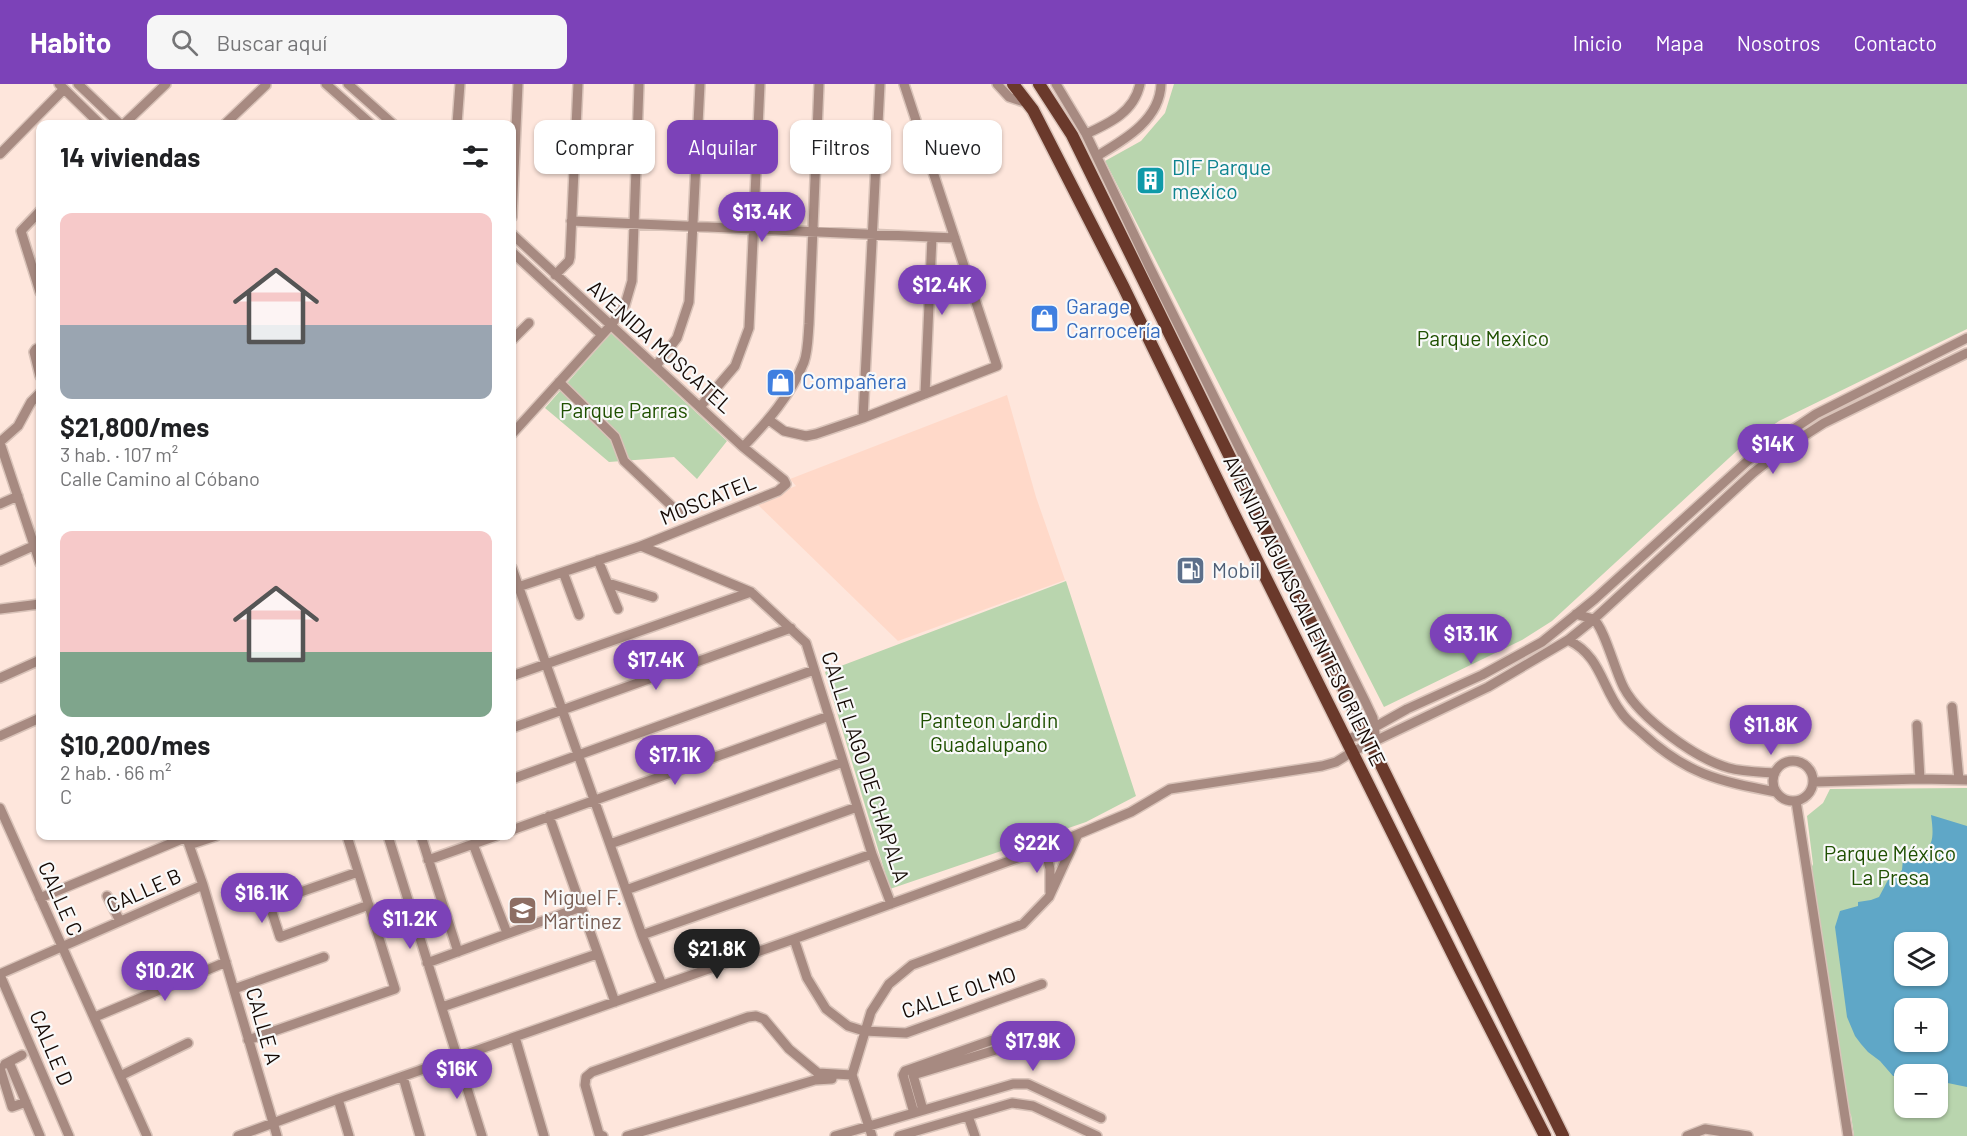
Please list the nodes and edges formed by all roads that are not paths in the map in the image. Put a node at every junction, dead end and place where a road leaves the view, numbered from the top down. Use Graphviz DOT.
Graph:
graph roads {
  1 [pos="78,84"];
  2 [pos="166,84"];
  3 [pos="265,84"];
  4 [pos="326,84"];
  5 [pos="348,84"];
  6 [pos="460,84"];
  7 [pos="518,84"];
  8 [pos="578,84"];
  9 [pos="639,84"];
  10 [pos="700,84"];
  11 [pos="760,84"];
  12 [pos="819,84"];
  13 [pos="880,84"];
  14 [pos="904,84"];
  15 [pos="997,84"];
  16 [pos="1013,84"];
  17 [pos="1040,84"];
  18 [pos="1056,84"];
  19 [pos="1140,84"];
  20 [pos="1161,84"];
  21 [pos="62,86"];
  22 [pos="1028,104"];
  23 [pos="96,120"];
  24 [pos="118,120"];
  25 [pos="126,120"];
  26 [pos="229,120"];
  27 [pos="366,120"];
  28 [pos="388,120"];
  29 [pos="457,120"];
  30 [pos="516,128"];
  31 [pos="1086,134"];
  32 [pos="0,154"];
  33 [pos="1096,156"];
  34 [pos="36,215"];
  35 [pos="571,221"];
  36 [pos="633,224"];
  37 [pos="694,226"];
  38 [pos="754,229"];
  39 [pos="813,232"];
  40 [pos="872,234"];
  41 [pos="932,237"];
  42 [pos="516,238"];
  43 [pos="955,238"];
  44 [pos="516,256"];
  45 [pos="555,275"];
  46 [pos="36,279"];
  47 [pos="1156,281"];
  48 [pos="1151,296"];
  49 [pos="529,323"];
  50 [pos="612,324"];
  51 [pos="602,335"];
  52 [pos="516,336"];
  53 [pos="1967,338"];
  54 [pos="1967,353"];
  55 [pos="656,366"];
  56 [pos="1189,373"];
  57 [pos="559,382"];
  58 [pos="1171,383"];
  59 [pos="926,394"];
  60 [pos="36,397"];
  61 [pos="700,407"];
  62 [pos="863,418"];
  63 [pos="769,420"];
  64 [pos="516,430"];
  65 [pos="0,442"];
  66 [pos="743,447"];
  67 [pos="1743,464"];
  68 [pos="1753,473"];
  69 [pos="786,484"];
  70 [pos="18,496"];
  71 [pos="0,504"];
  72 [pos="680,514"];
  73 [pos="36,540"];
  74 [pos="36,546"];
  75 [pos="641,546"];
  76 [pos="598,560"];
  77 [pos="0,561"];
  78 [pos="563,572"];
  79 [pos="516,581"];
  80 [pos="608,583"];
  81 [pos="518,587"];
  82 [pos="751,592"];
  83 [pos="653,597"];
  84 [pos="1595,599"];
  85 [pos="1301,601"];
  86 [pos="36,604"];
  87 [pos="1605,608"];
  88 [pos="0,609"];
  89 [pos="618,609"];
  90 [pos="1318,609"];
  91 [pos="1576,614"];
  92 [pos="579,615"];
  93 [pos="1594,620"];
  94 [pos="791,628"];
  95 [pos="1568,640"];
  96 [pos="36,662"];
  97 [pos="546,664"];
  98 [pos="814,670"];
  99 [pos="516,675"];
  100 [pos="0,678"];
  101 [pos="1365,701"];
  102 [pos="1952,707"];
  103 [pos="562,711"];
  104 [pos="1397,715"];
  105 [pos="829,716"];
  106 [pos="36,720"];
  107 [pos="1917,725"];
  108 [pos="516,727"];
  109 [pos="1371,734"];
  110 [pos="0,736"];
  111 [pos="1346,740"];
  112 [pos="1352,752"];
  113 [pos="579,754"];
  114 [pos="843,762"];
  115 [pos="1775,773"];
  116 [pos="516,778"];
  117 [pos="1920,779"];
  118 [pos="1963,780"];
  119 [pos="1813,782"];
  120 [pos="1776,792"];
  121 [pos="595,800"];
  122 [pos="1796,801"];
  123 [pos="857,807"];
  124 [pos="0,808"];
  125 [pos="549,816"];
  126 [pos="516,828"];
  127 [pos="1077,836"];
  128 [pos="183,840"];
  129 [pos="189,840"];
  130 [pos="349,840"];
  131 [pos="389,840"];
  132 [pos="422,840"];
  133 [pos="484,840"];
  134 [pos="473,844"];
  135 [pos="610,844"];
  136 [pos="1045,848"];
  137 [pos="872,854"];
  138 [pos="428,860"];
  139 [pos="358,872"];
  140 [pos="203,885"];
  141 [pos="626,890"];
  142 [pos="107,896"];
  143 [pos="1049,897"];
  144 [pos="40,898"];
  145 [pos="891,904"];
  146 [pos="369,905"];
  147 [pos="581,907"];
  148 [pos="120,921"];
  149 [pos="507,933"];
  150 [pos="642,935"];
  151 [pos="794,939"];
  152 [pos="62,946"];
  153 [pos="458,952"];
  154 [pos="597,954"];
  155 [pos="324,957"];
  156 [pos="226,962"];
  157 [pos="428,963"];
  158 [pos="0,975"];
  159 [pos="1042,984"];
  160 [pos="662,985"];
  161 [pos="234,989"];
  162 [pos="615,1002"];
  163 [pos="442,1007"];
  164 [pos="95,1017"];
  165 [pos="864,1031"];
  166 [pos="515,1037"];
  167 [pos="248,1040"];
  168 [pos="188,1043"];
  169 [pos="22,1055"];
  170 [pos="458,1057"];
  171 [pos="9,1062"];
  172 [pos="0,1067"];
  173 [pos="120,1076"];
  174 [pos="817,1076"];
  175 [pos="403,1077"];
  176 [pos="853,1078"];
  177 [pos="338,1099"];
  178 [pos="959,1099"];
  179 [pos="26,1102"];
  180 [pos="919,1111"];
  181 [pos="965,1116"];
  182 [pos="1101,1118"];
  183 [pos="273,1123"];
  184 [pos="869,1126"];
  185 [pos="929,1132"];
  186 [pos="1706,1132"];
  187 [pos="40,1136"];
  188 [pos="69,1136"];
  189 [pos="147,1136"];
  190 [pos="238,1136"];
  191 [pos="278,1136"];
  192 [pos="349,1136"];
  193 [pos="420,1136"];
  194 [pos="482,1136"];
  195 [pos="544,1136"];
  196 [pos="603,1136"];
  197 [pos="627,1136"];
  198 [pos="835,1136"];
  199 [pos="872,1136"];
  200 [pos="899,1136"];
  201 [pos="969,1136"];
  202 [pos="975,1136"];
  203 [pos="1097,1136"];
  204 [pos="1545,1136"];
  205 [pos="1563,1136"];
  206 [pos="1687,1136"];
  207 [pos="1748,1136"];
  208 [pos="1848,1136"];
  1 -- 24 [label="street"];
  2 -- 25 [label="street"];
  3 -- 26 [label="street"];
  4 -- 27 [label="street"];
  5 -- 28 [label="street"];
  6 -- 29 [label="street"];
  7 -- 30 [label="street"];
  8 -- 35 [label="street"];
  9 -- 36 [label="street"];
  10 -- 37 [label="street"];
  11 -- 38 [label="street"];
  12 -- 39 [label="street"];
  13 -- 40 [label="street"];
  14 -- 43 [label="street"];
  15 -- 22 [label="street"];
  16 -- 22 [label="main road, AVENIDA AGUASCALIENTES ORIENTE"];
  17 -- 48 [label="main road, AVENIDA AGUASCALIENTES ORIENTE"];
  18 -- 31 [label="street, AVENIDA AGUASCALIENTES ORIENTE"];
  19 -- 31 [label="street"];
  20 -- 33 [label="street"];
  21 -- 23 [label="street"];
  21 -- 32 [label="street"];
  22 -- 58 [label="main road, AVENIDA AGUASCALIENTES ORIENTE"];
  31 -- 33 [label="street, AVENIDA AGUASCALIENTES ORIENTE"];
  33 -- 47 [label="street, AVENIDA AGUASCALIENTES ORIENTE"];
  34 -- 46 [label="street"];
  35 -- 36 [label="street"];
  35 -- 45 [label="street"];
  36 -- 37 [label="street"];
  36 -- 50 [label="street"];
  37 -- 38 [label="street"];
  37 -- 55 [label="street"];
  38 -- 39 [label="street"];
  38 -- 61 [label="street"];
  39 -- 40 [label="street"];
  39 -- 63 [label="street"];
  40 -- 41 [label="street"];
  40 -- 62 [label="street"];
  41 -- 43 [label="street"];
  41 -- 59 [label="street"];
  42 -- 45 [label="street, AVENIDA MOSCATEL"];
  43 -- 59 [label="street"];
  44 -- 51 [label="street, AVENIDA MOSCATEL"];
  45 -- 50 [label="street, AVENIDA MOSCATEL"];
  47 -- 48 [label="main road"];
  47 -- 90 [label="street, AVENIDA AGUASCALIENTES ORIENTE"];
  48 -- 56 [label="main road, AVENIDA AGUASCALIENTES ORIENTE"];
  49 -- 52 [label="street"];
  50 -- 51 [label="street"];
  50 -- 55 [label="street, AVENIDA MOSCATEL"];
  51 -- 57 [label="street"];
  53 -- 67 [label="street"];
  54 -- 68 [label="street"];
  55 -- 61 [label="street, AVENIDA MOSCATEL"];
  56 -- 58 [label="main road"];
  56 -- 85 [label="main road, AVENIDA AGUASCALIENTES ORIENTE"];
  57 -- 64 [label="street"];
  57 -- 72 [label="street"];
  58 -- 111 [label="main road, AVENIDA AGUASCALIENTES ORIENTE"];
  59 -- 62 [label="street"];
  60 -- 65 [label="street"];
  61 -- 66 [label="street, AVENIDA MOSCATEL"];
  62 -- 63 [label="street"];
  63 -- 66 [label="street"];
  65 -- 70 [label="street"];
  66 -- 69 [label="street, AVENIDA MOSCATEL"];
  67 -- 68 [label="street"];
  67 -- 84 [label="street"];
  68 -- 87 [label="street"];
  69 -- 75 [label="street, MOSCATEL"];
  70 -- 71 [label="street"];
  70 -- 73 [label="street"];
  74 -- 77 [label="street"];
  75 -- 76 [label="street, MOSCATEL"];
  75 -- 82 [label="street, CALLE LAGO DE CHAPALA"];
  76 -- 78 [label="street, MOSCATEL"];
  76 -- 80 [label="street"];
  78 -- 81 [label="street, MOSCATEL"];
  78 -- 92 [label="street"];
  79 -- 81 [label="street"];
  80 -- 83 [label="street"];
  80 -- 89 [label="street"];
  81 -- 97 [label="street"];
  82 -- 94 [label="street, CALLE LAGO DE CHAPALA"];
  82 -- 97 [label="street"];
  84 -- 87 [label="street"];
  84 -- 91 [label="street"];
  85 -- 90 [label="main road"];
  85 -- 109 [label="main road, AVENIDA AGUASCALIENTES ORIENTE"];
  86 -- 88 [label="street"];
  87 -- 93 [label="street"];
  90 -- 101 [label="street, AVENIDA AGUASCALIENTES ORIENTE"];
  91 -- 93 [label="street"];
  91 -- 104 [label="street"];
  93 -- 95 [label="street"];
  93 -- 115 [label="street"];
  94 -- 98 [label="street, CALLE LAGO DE CHAPALA"];
  94 -- 103 [label="street"];
  95 -- 109 [label="street"];
  95 -- 120 [label="street"];
  96 -- 100 [label="street"];
  97 -- 99 [label="street"];
  97 -- 103 [label="street"];
  98 -- 105 [label="street, CALLE LAGO DE CHAPALA"];
  98 -- 113 [label="street"];
  101 -- 104 [label="street"];
  101 -- 109 [label="street, AVENIDA AGUASCALIENTES ORIENTE"];
  102 -- 118 [label="street"];
  103 -- 108 [label="street"];
  103 -- 113 [label="street"];
  104 -- 109 [label="street"];
  105 -- 114 [label="street, CALLE LAGO DE CHAPALA"];
  105 -- 121 [label="street"];
  106 -- 110 [label="street"];
  107 -- 117 [label="street"];
  109 -- 111 [label="street"];
  109 -- 112 [label="street"];
  109 -- 205 [label="main road, AVENIDA AGUASCALIENTES ORIENTE"];
  111 -- 112 [label="main road, AVENIDA AGUASCALIENTES ORIENTE"];
  112 -- 127 [label="street"];
  112 -- 204 [label="main road, AVENIDA AGUASCALIENTES ORIENTE"];
  113 -- 116 [label="street"];
  113 -- 121 [label="street"];
  114 -- 123 [label="street, CALLE LAGO DE CHAPALA"];
  114 -- 135 [label="street"];
  115 -- 119 [label="street"];
  115 -- 120 [label="street"];
  117 -- 118 [label="street"];
  117 -- 119 [label="street"];
  119 -- 122 [label="street"];
  120 -- 122 [label="street"];
  121 -- 125 [label="street"];
  121 -- 135 [label="street"];
  122 -- 208 [label="street"];
  123 -- 137 [label="street, CALLE LAGO DE CHAPALA"];
  123 -- 141 [label="street"];
  124 -- 144 [label="street, CALLE C"];
  125 -- 126 [label="street"];
  125 -- 147 [label="street"];
  127 -- 136 [label="street"];
  127 -- 143 [label="street"];
  128 -- 144 [label="street"];
  129 -- 140 [label="street, CALLE A"];
  130 -- 139 [label="street"];
  131 -- 157 [label="street"];
  132 -- 138 [label="street"];
  133 -- 134 [label="street"];
  134 -- 138 [label="street"];
  134 -- 149 [label="street"];
  135 -- 141 [label="street"];
  136 -- 143 [label="street"];
  136 -- 145 [label="street"];
  137 -- 145 [label="street, CALLE LAGO DE CHAPALA"];
  137 -- 150 [label="street"];
  138 -- 153 [label="street"];
  139 -- 146 [label="street"];
  139 -- 146 [label="street"];
  140 -- 148 [label="street, CALLE B"];
  140 -- 156 [label="street, CALLE A"];
  141 -- 150 [label="street"];
  142 -- 148 [label="street"];
  143 -- 165 [label="street"];
  144 -- 152 [label="street, CALLE C"];
  145 -- 151 [label="street"];
  146 -- 167 [label="street"];
  147 -- 149 [label="street"];
  147 -- 154 [label="street"];
  148 -- 152 [label="street, CALLE B"];
  149 -- 153 [label="street"];
  150 -- 160 [label="street"];
  151 -- 160 [label="street"];
  151 -- 165 [label="street, CALLE OLMO"];
  152 -- 158 [label="street, CALLE B"];
  152 -- 164 [label="street, CALLE C"];
  153 -- 157 [label="street"];
  154 -- 162 [label="street"];
  154 -- 163 [label="street"];
  155 -- 161 [label="street"];
  156 -- 161 [label="street, CALLE A"];
  156 -- 164 [label="street"];
  157 -- 163 [label="street"];
  158 -- 188 [label="street, CALLE D"];
  159 -- 165 [label="street, CALLE OLMO"];
  160 -- 162 [label="street"];
  161 -- 167 [label="street, CALLE A"];
  162 -- 166 [label="street"];
  163 -- 170 [label="street"];
  164 -- 173 [label="street, CALLE C"];
  165 -- 176 [label="street"];
  166 -- 170 [label="street"];
  166 -- 195 [label="street"];
  167 -- 183 [label="street, CALLE A"];
  168 -- 173 [label="street"];
  169 -- 171 [label="street"];
  170 -- 175 [label="street"];
  170 -- 194 [label="street"];
  171 -- 172 [label="street"];
  171 -- 179 [label="street"];
  172 -- 179 [label="street"];
  173 -- 189 [label="street, CALLE C"];
  174 -- 176 [label="street"];
  174 -- 196 [label="street"];
  174 -- 197 [label="street"];
  175 -- 177 [label="street"];
  175 -- 193 [label="street"];
  176 -- 184 [label="street"];
  177 -- 183 [label="street"];
  177 -- 192 [label="street"];
  178 -- 180 [label="street"];
  178 -- 181 [label="street"];
  178 -- 182 [label="street"];
  179 -- 187 [label="street"];
  180 -- 180 [label="street"];
  180 -- 184 [label="street"];
  181 -- 185 [label="street"];
  181 -- 201 [label="street"];
  181 -- 202 [label="street"];
  181 -- 203 [label="street"];
  183 -- 190 [label="street"];
  183 -- 191 [label="street, CALLE A"];
  184 -- 198 [label="street"];
  184 -- 199 [label="street"];
  185 -- 200 [label="street"];
  186 -- 206 [label="street"];
  186 -- 207 [label="street"];
}
